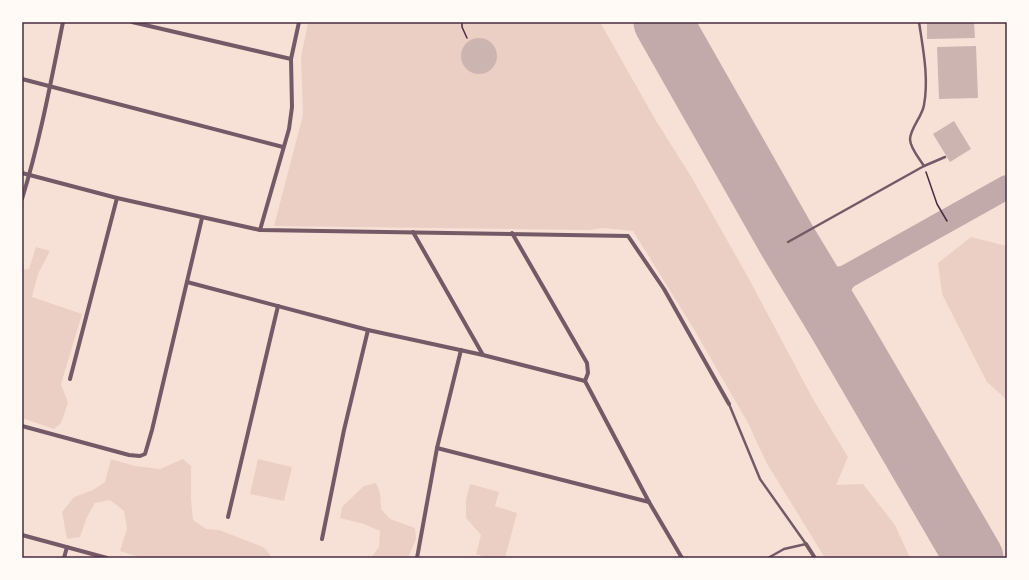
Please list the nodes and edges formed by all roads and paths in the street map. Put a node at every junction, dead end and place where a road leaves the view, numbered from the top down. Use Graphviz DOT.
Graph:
graph roads {
  1 [pos="63,22"];
  2 [pos="132,22"];
  3 [pos="299,22"];
  4 [pos="462,22"];
  5 [pos="919,22"];
  6 [pos="467,38"];
  7 [pos="291,59"];
  8 [pos="22,79"];
  9 [pos="50,86"];
  10 [pos="283,147"];
  11 [pos="945,157"];
  12 [pos="924,166"];
  13 [pos="22,174"];
  14 [pos="29,175"];
  15 [pos="117,198"];
  16 [pos="22,199"];
  17 [pos="202,218"];
  18 [pos="947,221"];
  19 [pos="260,230"];
  20 [pos="413,232"];
  21 [pos="512,233"];
  22 [pos="788,242"];
  23 [pos="187,282"];
  24 [pos="278,306"];
  25 [pos="368,330"];
  26 [pos="461,350"];
  27 [pos="483,354"];
  28 [pos="70,379"];
  29 [pos="585,381"];
  30 [pos="729,404"];
  31 [pos="22,426"];
  32 [pos="437,448"];
  33 [pos="649,502"];
  34 [pos="228,517"];
  35 [pos="22,535"];
  36 [pos="322,539"];
  37 [pos="806,544"];
  38 [pos="67,547"];
  39 [pos="64,558"];
  40 [pos="107,558"];
  41 [pos="417,558"];
  42 [pos="682,558"];
  43 [pos="768,558"];
  44 [pos="815,558"];
  1 -- 9 [label="street"];
  2 -- 7 [label="street"];
  3 -- 7 [label="street"];
  4 -- 6 [label="path"];
  5 -- 12 [label="lane"];
  7 -- 10 [label="street"];
  8 -- 9 [label="street"];
  9 -- 10 [label="street"];
  9 -- 14 [label="street"];
  10 -- 19 [label="street"];
  11 -- 12 [label="lane"];
  12 -- 18 [label="path"];
  12 -- 22 [label="lane"];
  13 -- 14 [label="street"];
  14 -- 15 [label="street"];
  14 -- 16 [label="street"];
  15 -- 17 [label="street"];
  15 -- 28 [label="street"];
  17 -- 19 [label="street"];
  17 -- 23 [label="street"];
  19 -- 20 [label="street"];
  20 -- 21 [label="street"];
  20 -- 27 [label="street"];
  21 -- 29 [label="street"];
  21 -- 30 [label="street"];
  23 -- 24 [label="street"];
  23 -- 31 [label="street"];
  24 -- 25 [label="street"];
  24 -- 34 [label="street"];
  25 -- 26 [label="street"];
  25 -- 36 [label="street"];
  26 -- 27 [label="street"];
  26 -- 32 [label="street"];
  27 -- 29 [label="street"];
  29 -- 33 [label="street"];
  30 -- 37 [label="lane"];
  32 -- 33 [label="street"];
  32 -- 41 [label="street"];
  33 -- 42 [label="street"];
  35 -- 38 [label="street"];
  37 -- 43 [label="lane"];
  37 -- 44 [label="street"];
  38 -- 39 [label="street"];
  38 -- 40 [label="street"];
}
